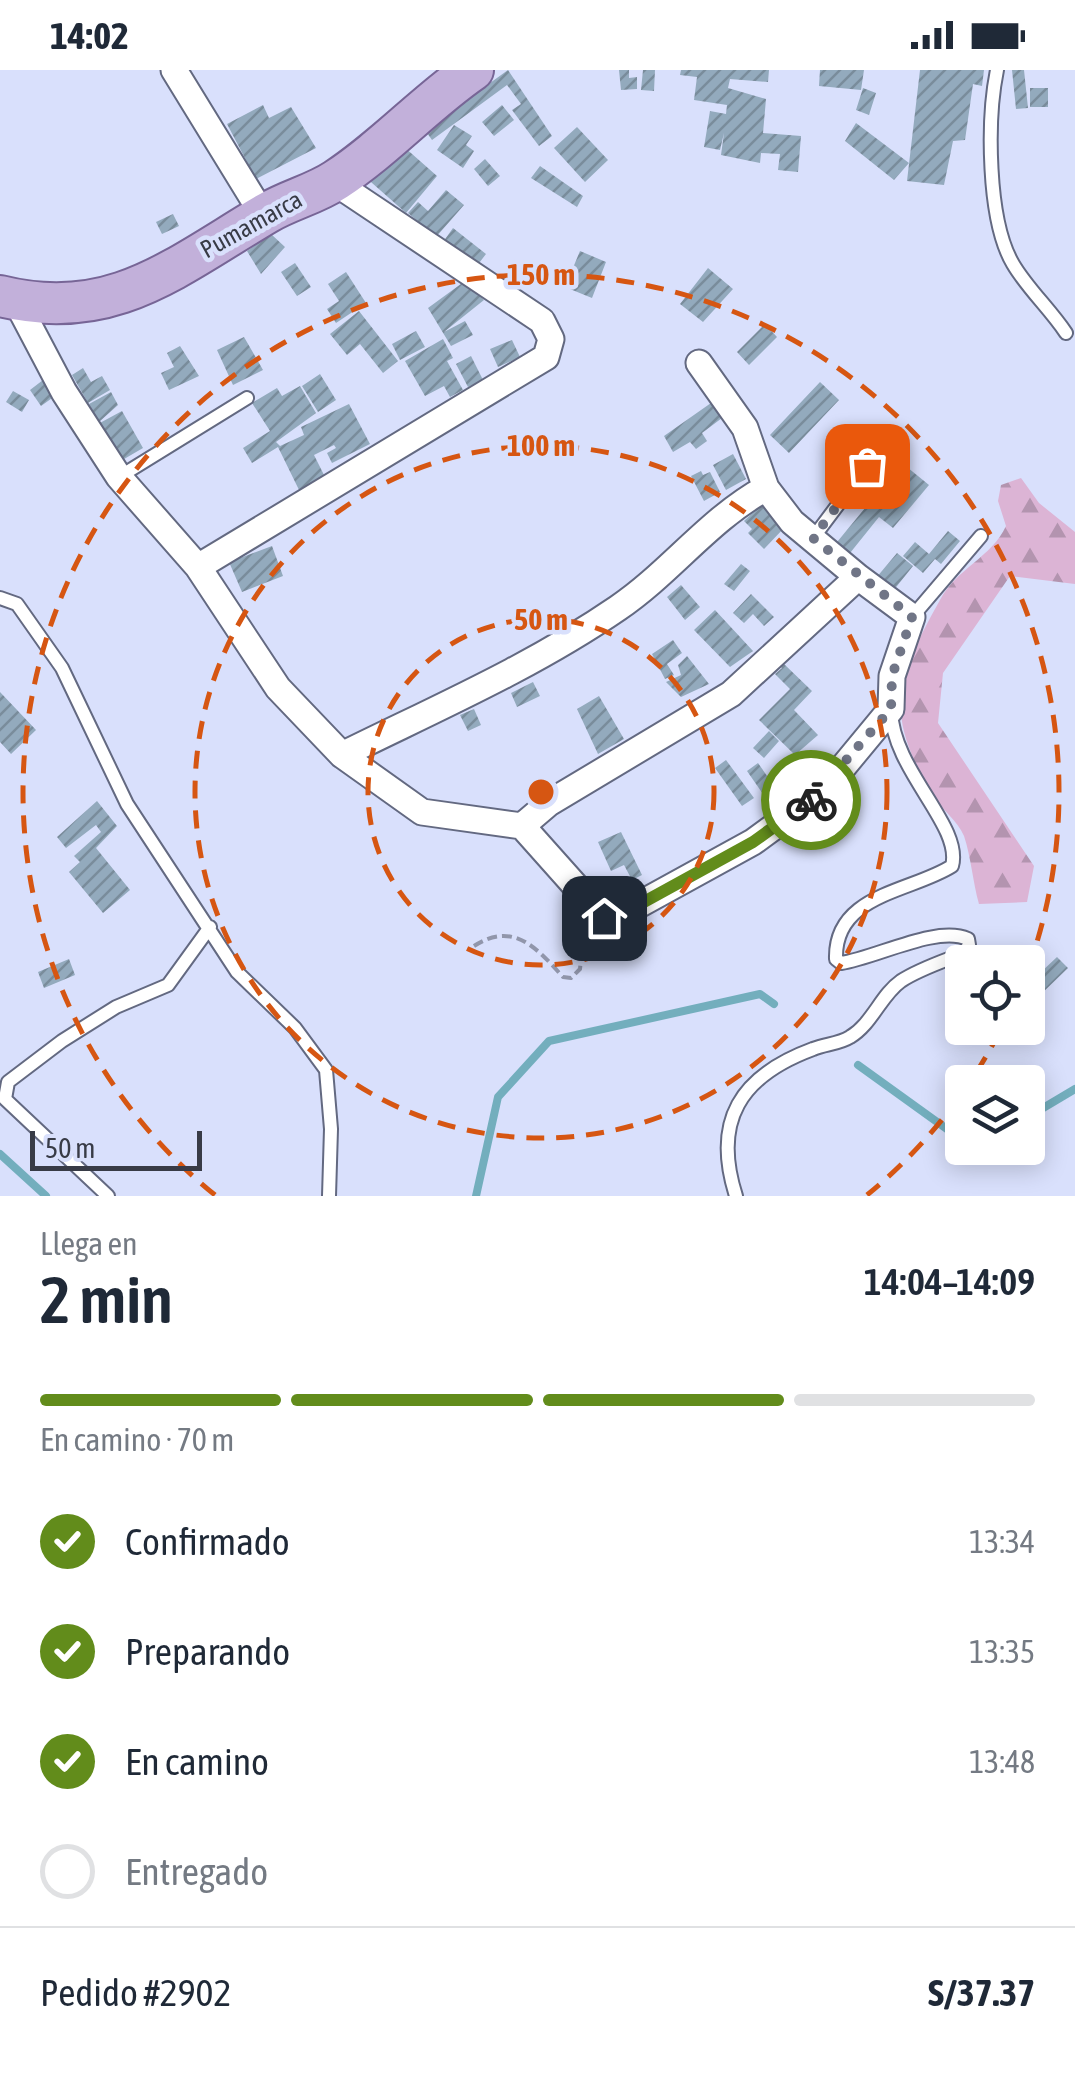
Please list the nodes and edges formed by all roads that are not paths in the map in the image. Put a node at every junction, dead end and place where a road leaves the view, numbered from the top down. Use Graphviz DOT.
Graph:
graph roads {
  1 [pos="174,70"];
  2 [pos="998,70"];
  3 [pos="469,71"];
  4 [pos="334,182"];
  5 [pos="263,215"];
  6 [pos="5,299"];
  7 [pos="1066,332"];
  8 [pos="699,364"];
  9 [pos="247,398"];
  10 [pos="889,446"];
  11 [pos="120,476"];
  12 [pos="766,488"];
  13 [pos="981,536"];
  14 [pos="813,538"];
  15 [pos="198,567"];
  16 [pos="858,576"];
  17 [pos="0,598"];
  18 [pos="912,617"];
  19 [pos="891,709"];
  20 [pos="342,755"];
  21 [pos="522,826"];
  22 [pos="210,926"];
  23 [pos="108,1196"];
  24 [pos="329,1196"];
  25 [pos="736,1196"];
  1 -- 5 [label="street"];
  2 -- 7 [label="lane"];
  3 -- 4 [label="main road, Pumamarca"];
  4 -- 5 [label="main road, Pumamarca"];
  4 -- 15 [label="street"];
  5 -- 6 [label="main road, Pumamarca"];
  6 -- 11 [label="street"];
  8 -- 12 [label="street"];
  9 -- 11 [label="lane"];
  10 -- 14 [label="lane"];
  11 -- 15 [label="street"];
  12 -- 14 [label="street"];
  12 -- 20 [label="street"];
  13 -- 18 [label="lane"];
  14 -- 16 [label="street"];
  15 -- 20 [label="street"];
  16 -- 18 [label="street"];
  16 -- 21 [label="street"];
  17 -- 22 [label="lane"];
  18 -- 19 [label="street"];
  19 -- 21 [label="street"];
  19 -- 25 [label="lane"];
  20 -- 21 [label="street"];
  22 -- 23 [label="lane"];
  22 -- 24 [label="lane"];
}
